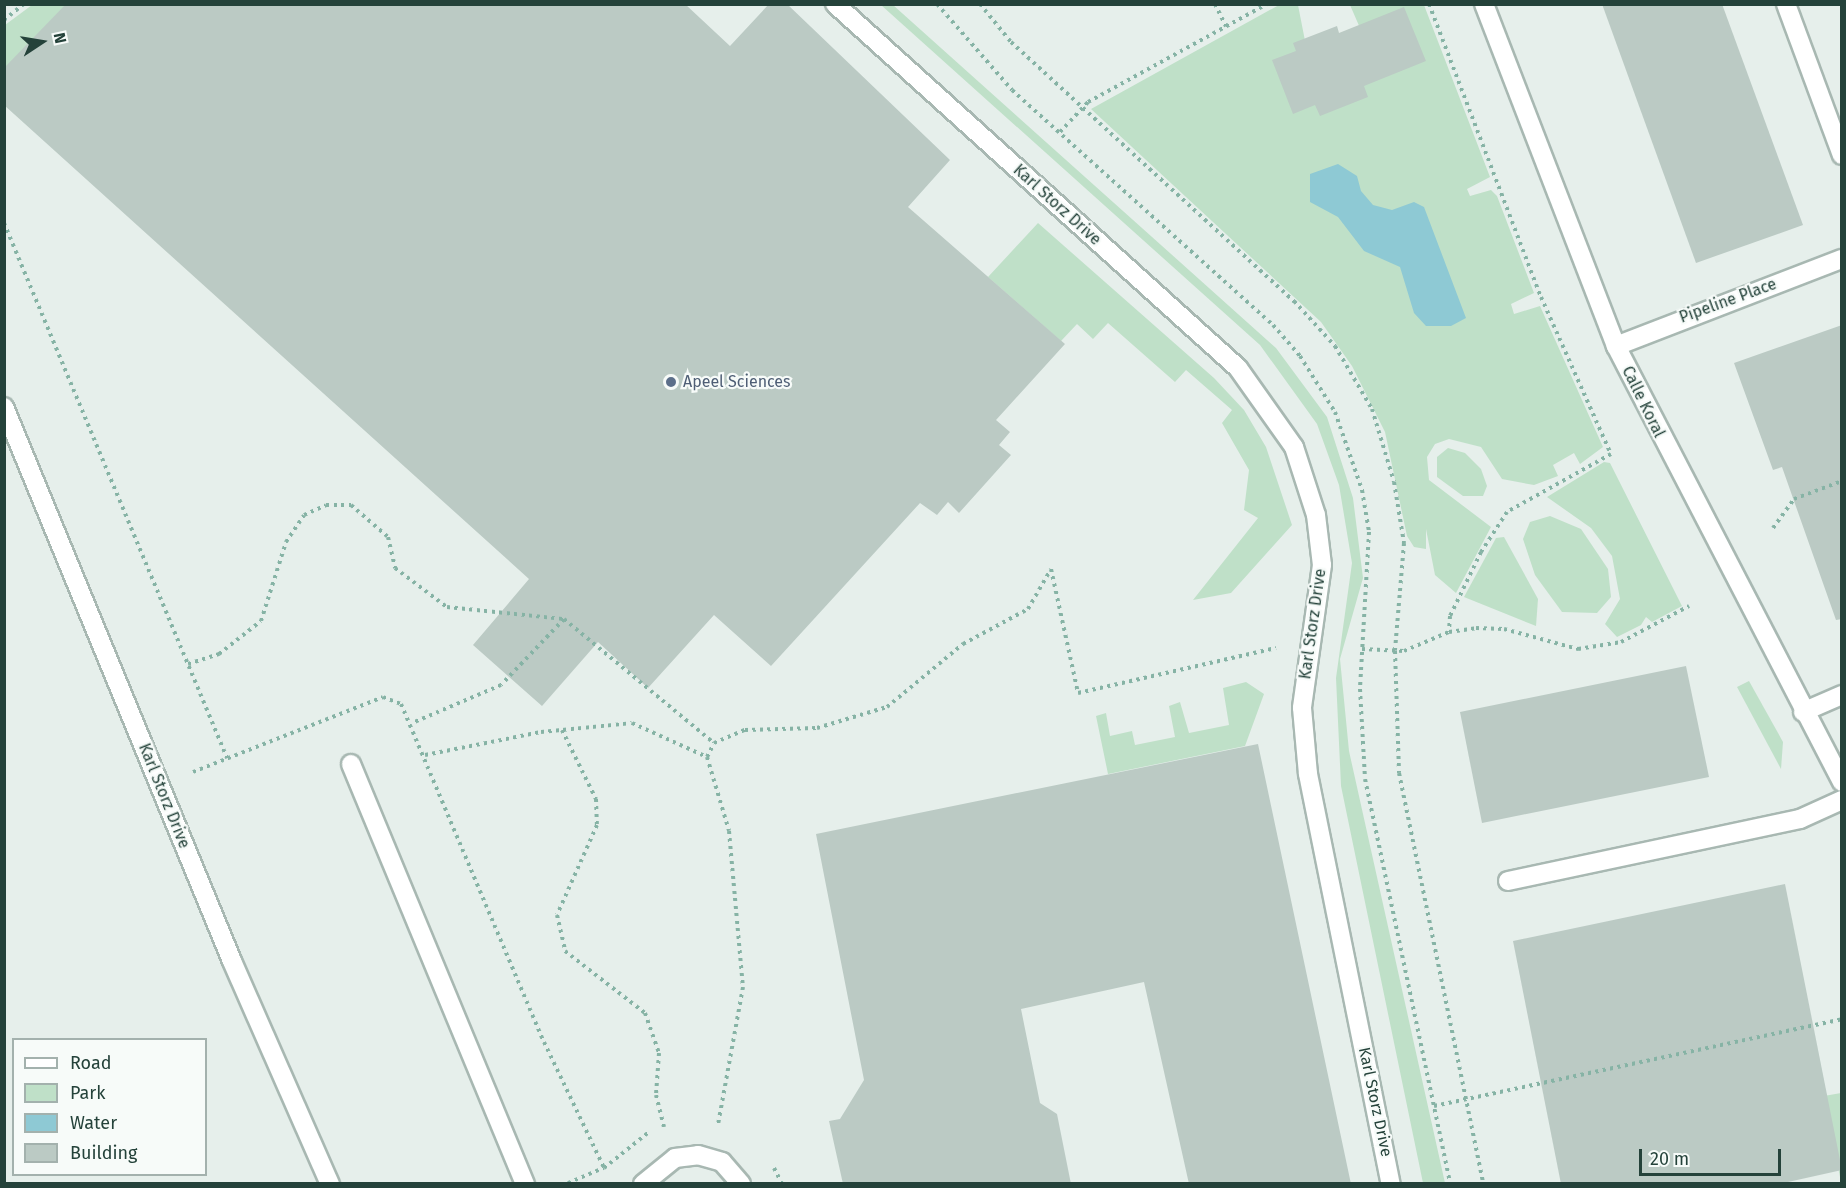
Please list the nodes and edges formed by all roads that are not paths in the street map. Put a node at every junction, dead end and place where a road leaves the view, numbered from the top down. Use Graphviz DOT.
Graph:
graph roads {
  1 [pos="835,4"];
  2 [pos="1484,4"];
  3 [pos="1785,4"];
  4 [pos="1842,155"];
  5 [pos="1842,259"];
  6 [pos="1616,346"];
  7 [pos="4,406"];
  8 [pos="11,444"];
  9 [pos="1842,695"];
  10 [pos="1803,712"];
  11 [pos="351,764"];
  12 [pos="1842,782"];
  13 [pos="1842,800"];
  14 [pos="1508,881"];
  15 [pos="330,1184"];
  16 [pos="525,1184"];
  17 [pos="643,1184"];
  18 [pos="741,1184"];
  19 [pos="1391,1184"];
  1 -- 19 [label="street, Karl Storz Drive"];
  2 -- 6 [label="street, Calle Koral"];
  3 -- 4 [label="street"];
  5 -- 6 [label="street, Pipeline Place"];
  6 -- 10 [label="street, Calle Koral"];
  7 -- 8 [label="street, Karl Storz Drive"];
  8 -- 15 [label="street, Karl Storz Drive"];
  9 -- 10 [label="street"];
  10 -- 12 [label="street, Calle Koral"];
  11 -- 16 [label="street"];
  13 -- 14 [label="street"];
  17 -- 18 [label="street"];
}
